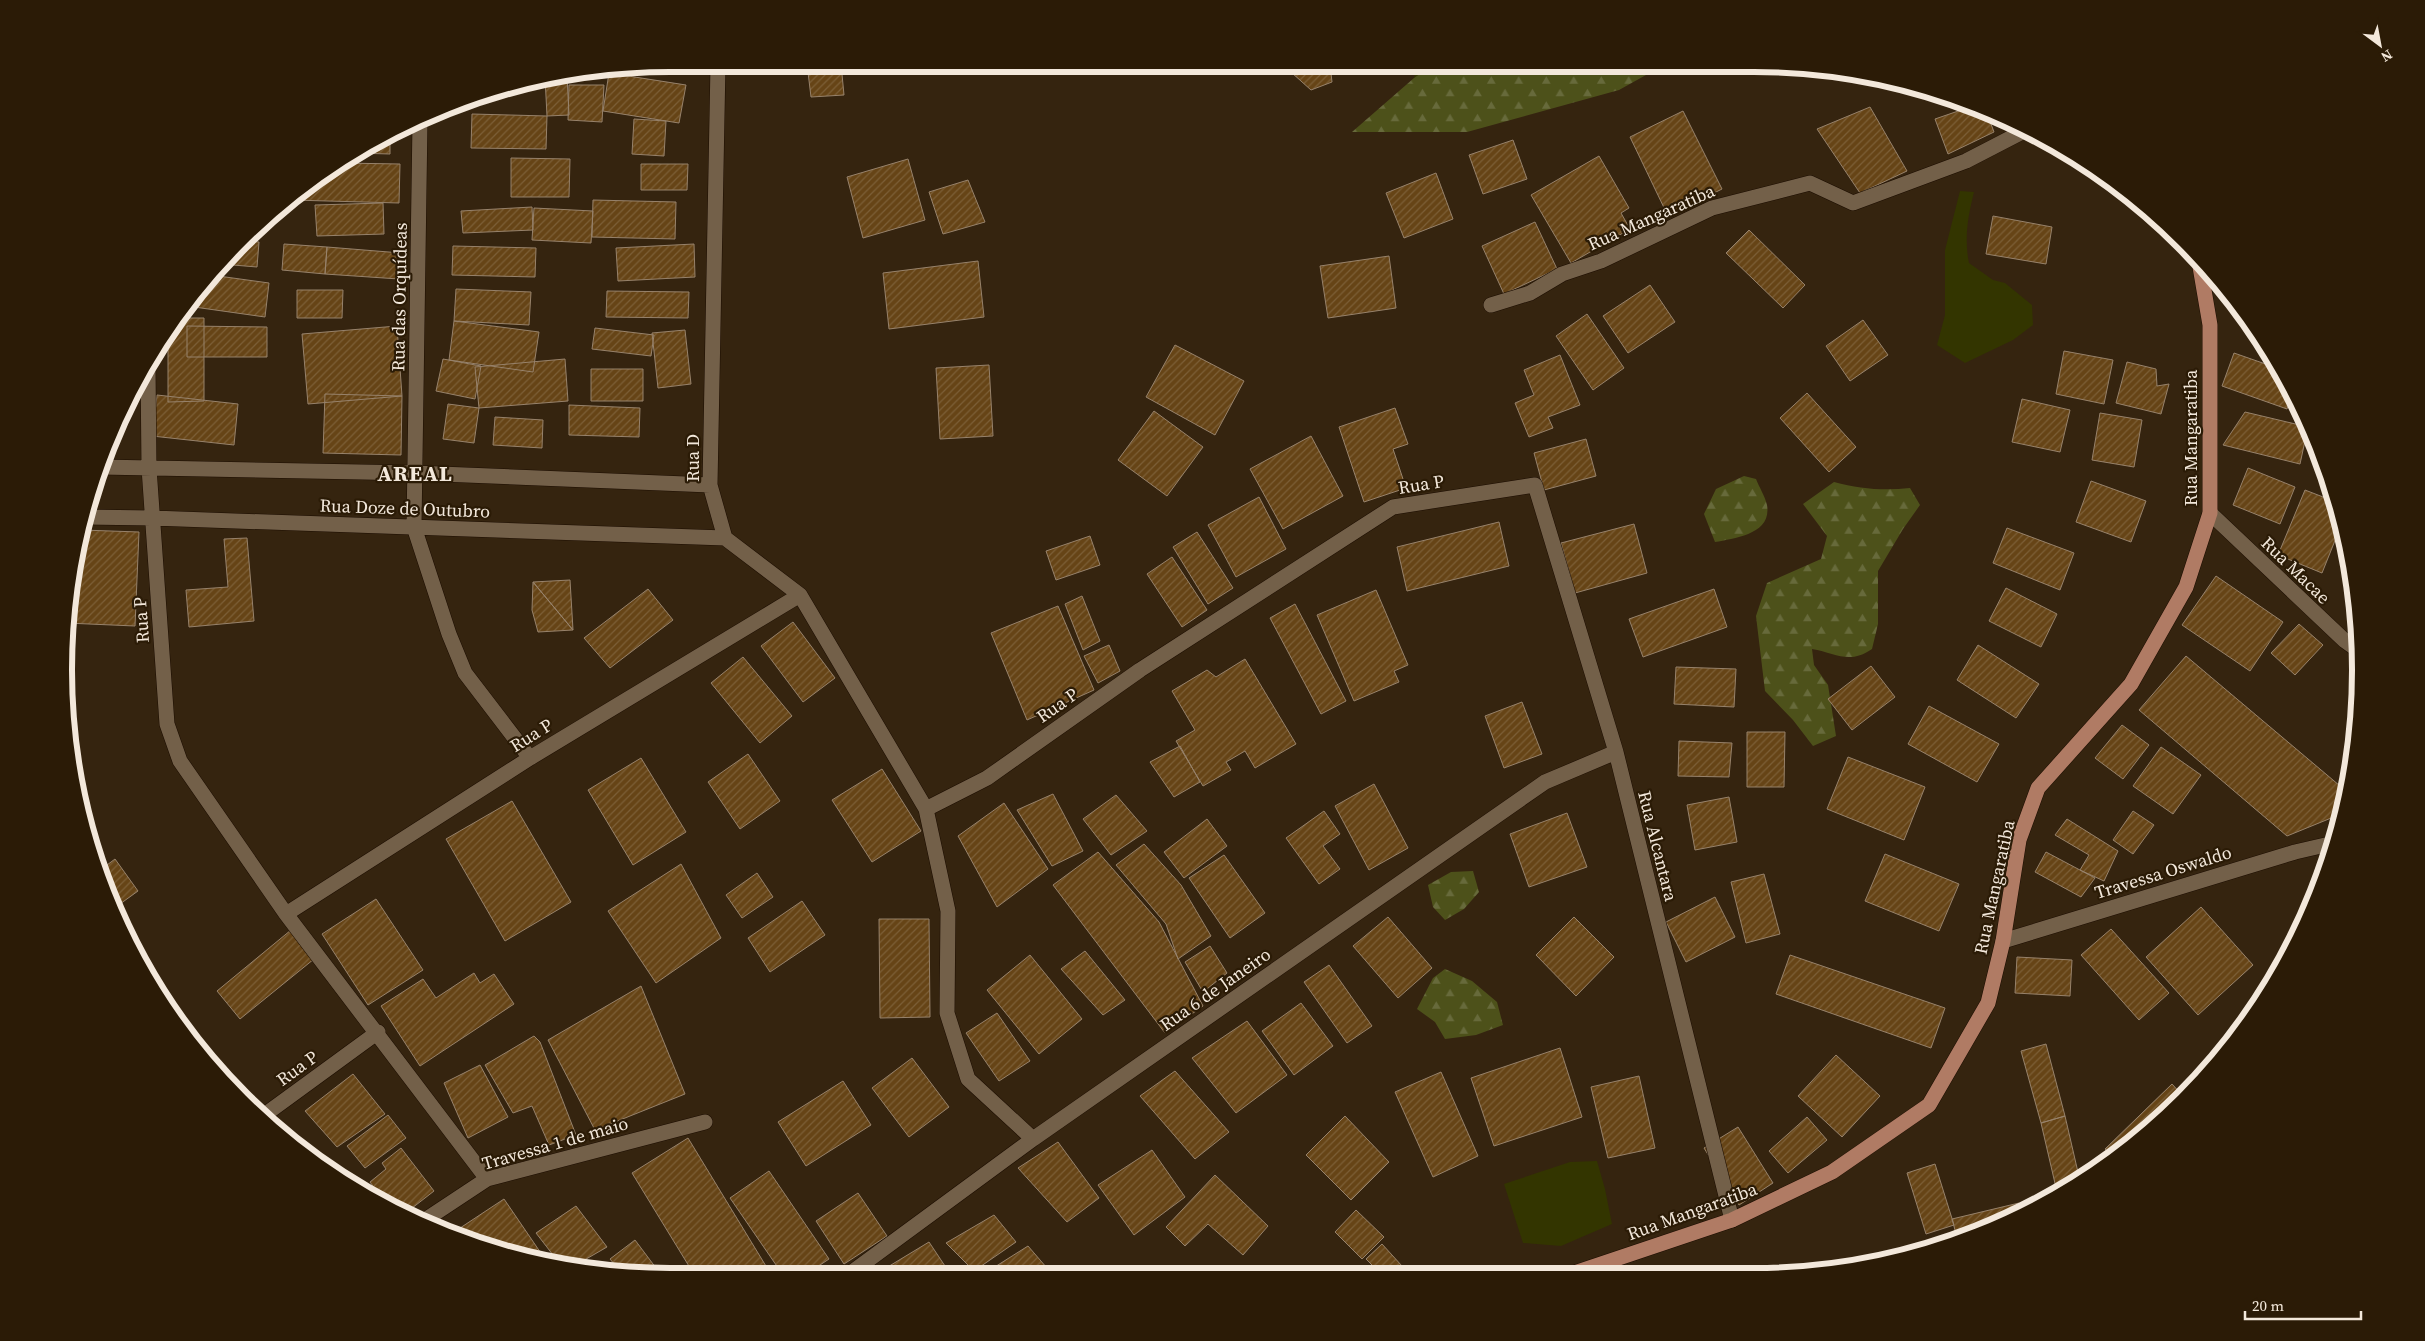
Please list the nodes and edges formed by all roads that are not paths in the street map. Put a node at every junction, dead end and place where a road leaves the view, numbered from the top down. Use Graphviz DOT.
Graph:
graph roads {
  1 [pos="718,72"];
  2 [pos="420,128"];
  3 [pos="2019,134"];
  4 [pos="2200,272"];
  5 [pos="1491,305"];
  6 [pos="148,380"];
  7 [pos="108,467"];
  8 [pos="149,468"];
  9 [pos="415,473"];
  10 [pos="710,485"];
  11 [pos="1535,485"];
  12 [pos="2210,513"];
  13 [pos="93,517"];
  14 [pos="152,518"];
  15 [pos="414,527"];
  16 [pos="725,538"];
  17 [pos="800,595"];
  18 [pos="2351,646"];
  19 [pos="1616,752"];
  20 [pos="530,758"];
  21 [pos="926,809"];
  22 [pos="2326,845"];
  23 [pos="286,914"];
  24 [pos="2003,941"];
  25 [pos="378,1032"];
  26 [pos="268,1112"];
  27 [pos="705,1122"];
  28 [pos="1033,1139"];
  29 [pos="487,1179"];
  30 [pos="429,1217"];
  31 [pos="1732,1220"];
  32 [pos="858,1268"];
  33 [pos="1589,1268"];
  1 -- 10 [label="street, Rua D"];
  2 -- 9 [label="street, Rua das Orquídeas"];
  3 -- 5 [label="street, Rua Mangaratiba"];
  4 -- 12 [label="main road, Rua Mangaratiba"];
  6 -- 8 [label="street, Rua P"];
  7 -- 8 [label="street, Rua Doze de Outubro"];
  8 -- 9 [label="street, Rua Doze de Outubro"];
  8 -- 14 [label="street, Rua P"];
  9 -- 10 [label="street, Rua Doze de Outubro"];
  9 -- 15 [label="street, Rua das Orquídeas"];
  10 -- 16 [label="street, Rua D"];
  11 -- 19 [label="street, Rua Alcantara"];
  11 -- 21 [label="street, Rua P"];
  12 -- 18 [label="street, Rua Macae"];
  12 -- 24 [label="main road, Rua Mangaratiba"];
  13 -- 14 [label="street, Rua Doze de Outubro"];
  14 -- 15 [label="street, Rua Doze de Outubro"];
  14 -- 23 [label="street, Rua P"];
  15 -- 16 [label="street, Rua Doze de Outubro"];
  15 -- 20 [label="street, Rua das Orquídeas"];
  16 -- 17 [label="street"];
  17 -- 20 [label="street, Rua P"];
  17 -- 21 [label="street"];
  19 -- 28 [label="street, Rua 6 de Janeiro"];
  19 -- 31 [label="street, Rua Alcantara"];
  20 -- 23 [label="street, Rua P"];
  21 -- 28 [label="street"];
  22 -- 24 [label="street, Travessa Oswaldo"];
  23 -- 25 [label="street, Rua P"];
  24 -- 31 [label="main road, Rua Mangaratiba"];
  25 -- 26 [label="street, Rua P"];
  25 -- 29 [label="street, Rua P"];
  27 -- 29 [label="street, Travessa 1 de maio"];
  28 -- 32 [label="street, Rua 6 de Janeiro"];
  29 -- 30 [label="street, Travessa 1 de maio"];
  31 -- 33 [label="main road, Rua Mangaratiba"];
}
